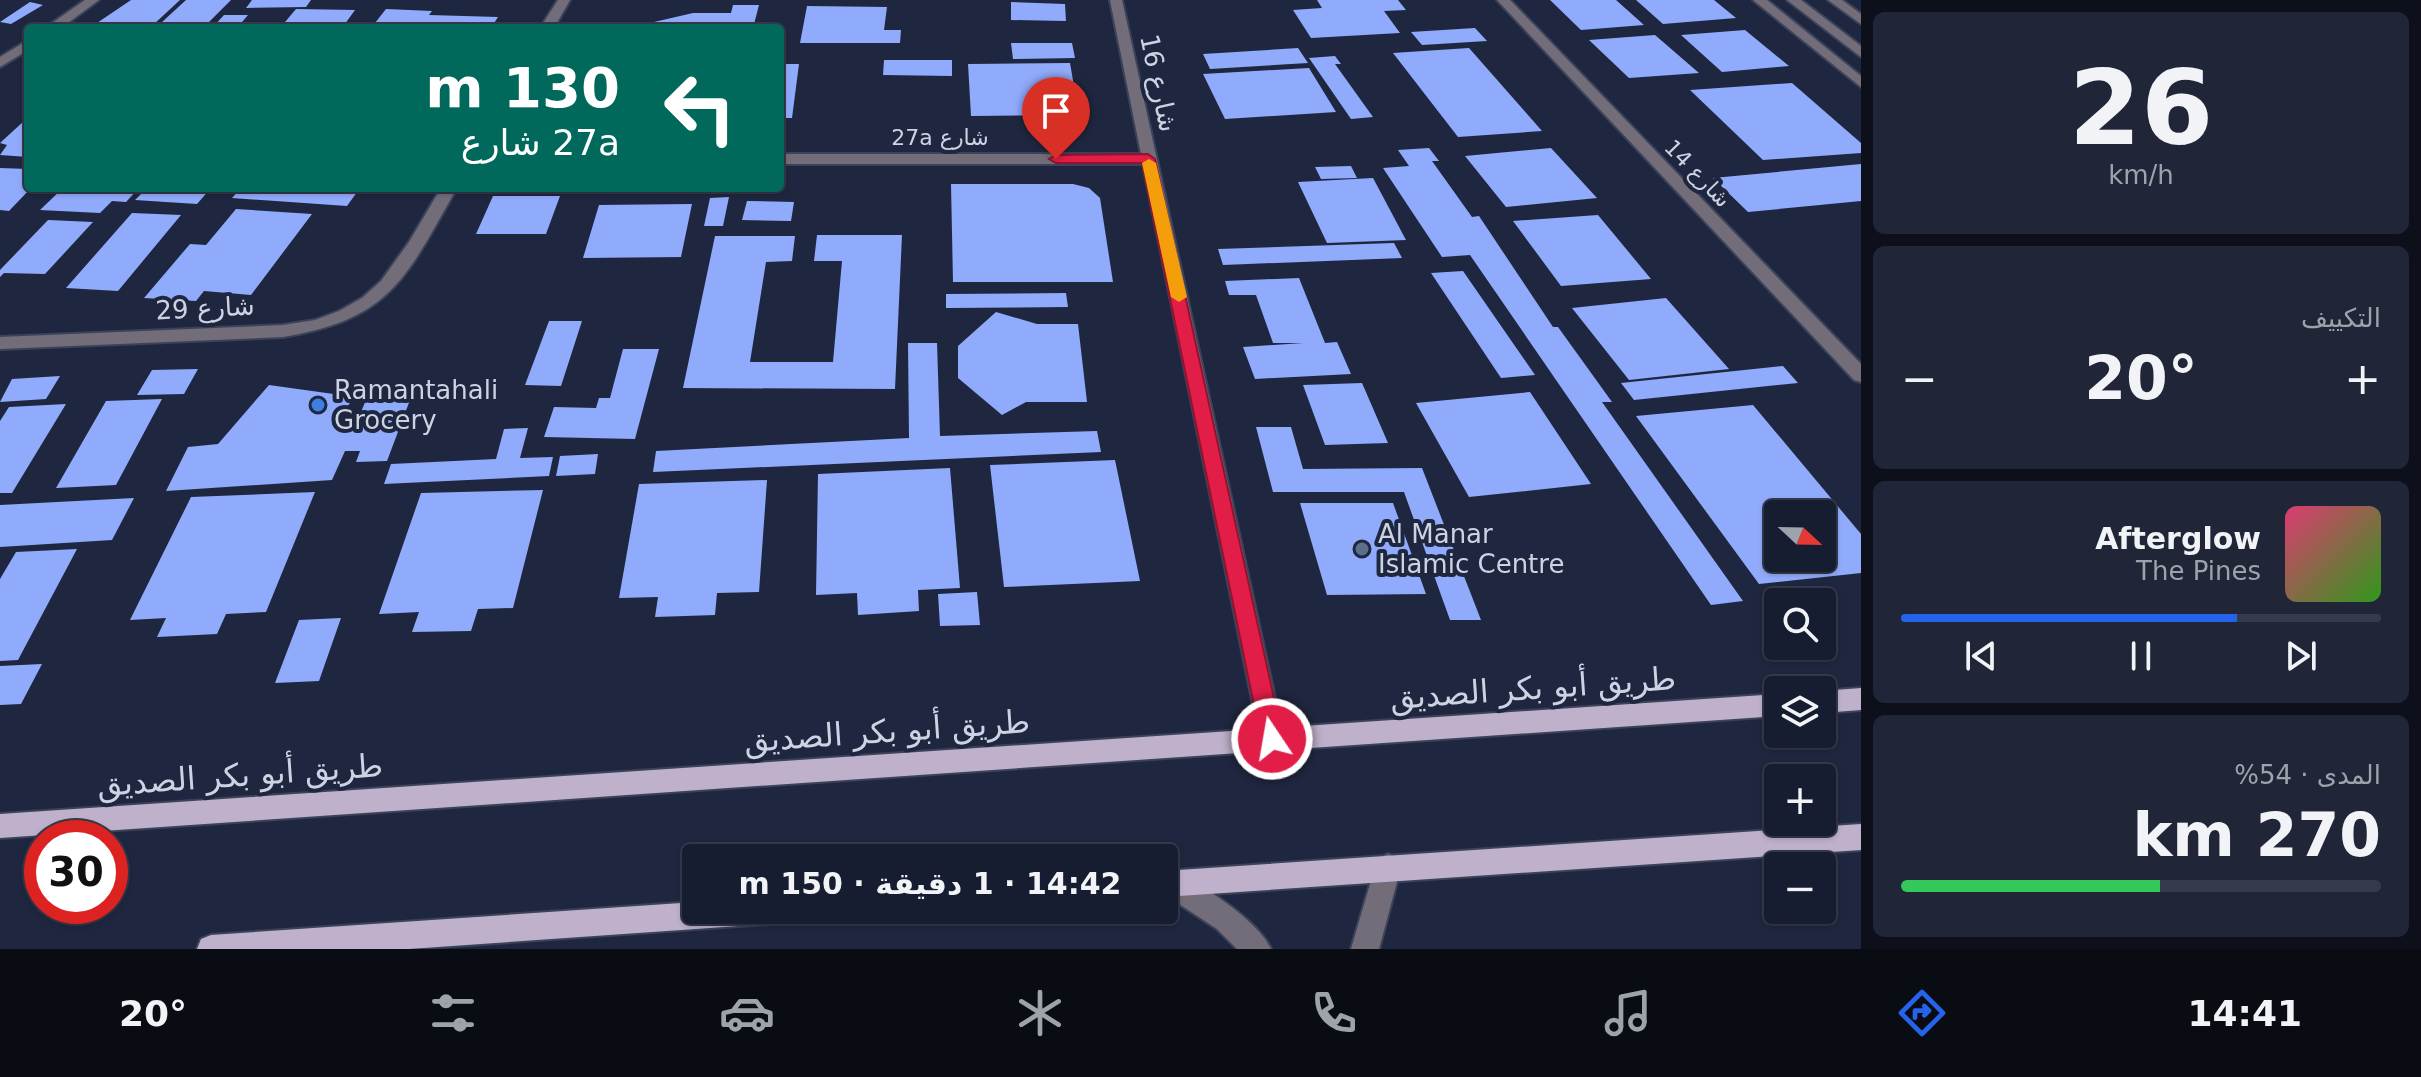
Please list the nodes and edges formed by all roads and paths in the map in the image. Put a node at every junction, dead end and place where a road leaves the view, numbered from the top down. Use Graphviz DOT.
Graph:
graph roads {
  1 [pos="93,0"];
  2 [pos="564,0"];
  3 [pos="1116,0"];
  4 [pos="1503,0"];
  5 [pos="1759,0"];
  6 [pos="1793,0"];
  7 [pos="1834,0"];
  8 [pos="1861,9"];
  9 [pos="1861,20"];
  10 [pos="58,24"];
  11 [pos="549,24"];
  12 [pos="24,47"];
  13 [pos="1861,53"];
  14 [pos="0,63"];
  15 [pos="1861,83"];
  16 [pos="784,159"];
  17 [pos="1148,159"];
  18 [pos="447,192"];
  19 [pos="0,343"];
  20 [pos="1861,375"];
  21 [pos="1861,699"];
  22 [pos="1836,701"];
  23 [pos="1764,706"];
  24 [pos="1272,739"];
  25 [pos="0,826"];
  26 [pos="1861,837"];
  27 [pos="1388,867"];
  28 [pos="1178,883"];
  29 [pos="1178,890"];
  30 [pos="682,917"];
  31 [pos="211,949"];
  32 [pos="1257,949"];
  33 [pos="1365,949"];
  1 -- 10 [label="street"];
  2 -- 11 [label="street"];
  3 -- 17 [label="street, شارع 16"];
  4 -- 20 [label="street, شارع 14"];
  5 -- 15 [label="street"];
  6 -- 13 [label="street"];
  7 -- 8 [label="street"];
  7 -- 9 [label="street"];
  12 -- 14 [label="street"];
  16 -- 17 [label="street, 27a شارع"];
  17 -- 24 [label="street, شارع 16"];
  18 -- 19 [label="street, شارع 29"];
  21 -- 22 [label="main road"];
  23 -- 24 [label="main road, طريق أبو بكر الصديق"];
  24 -- 25 [label="main road, طريق أبو بكر الصديق"];
  26 -- 27 [label="main road"];
  27 -- 28 [label="main road"];
  27 -- 33 [label="street"];
  29 -- 32 [label="street"];
  30 -- 31 [label="main road"];
}
